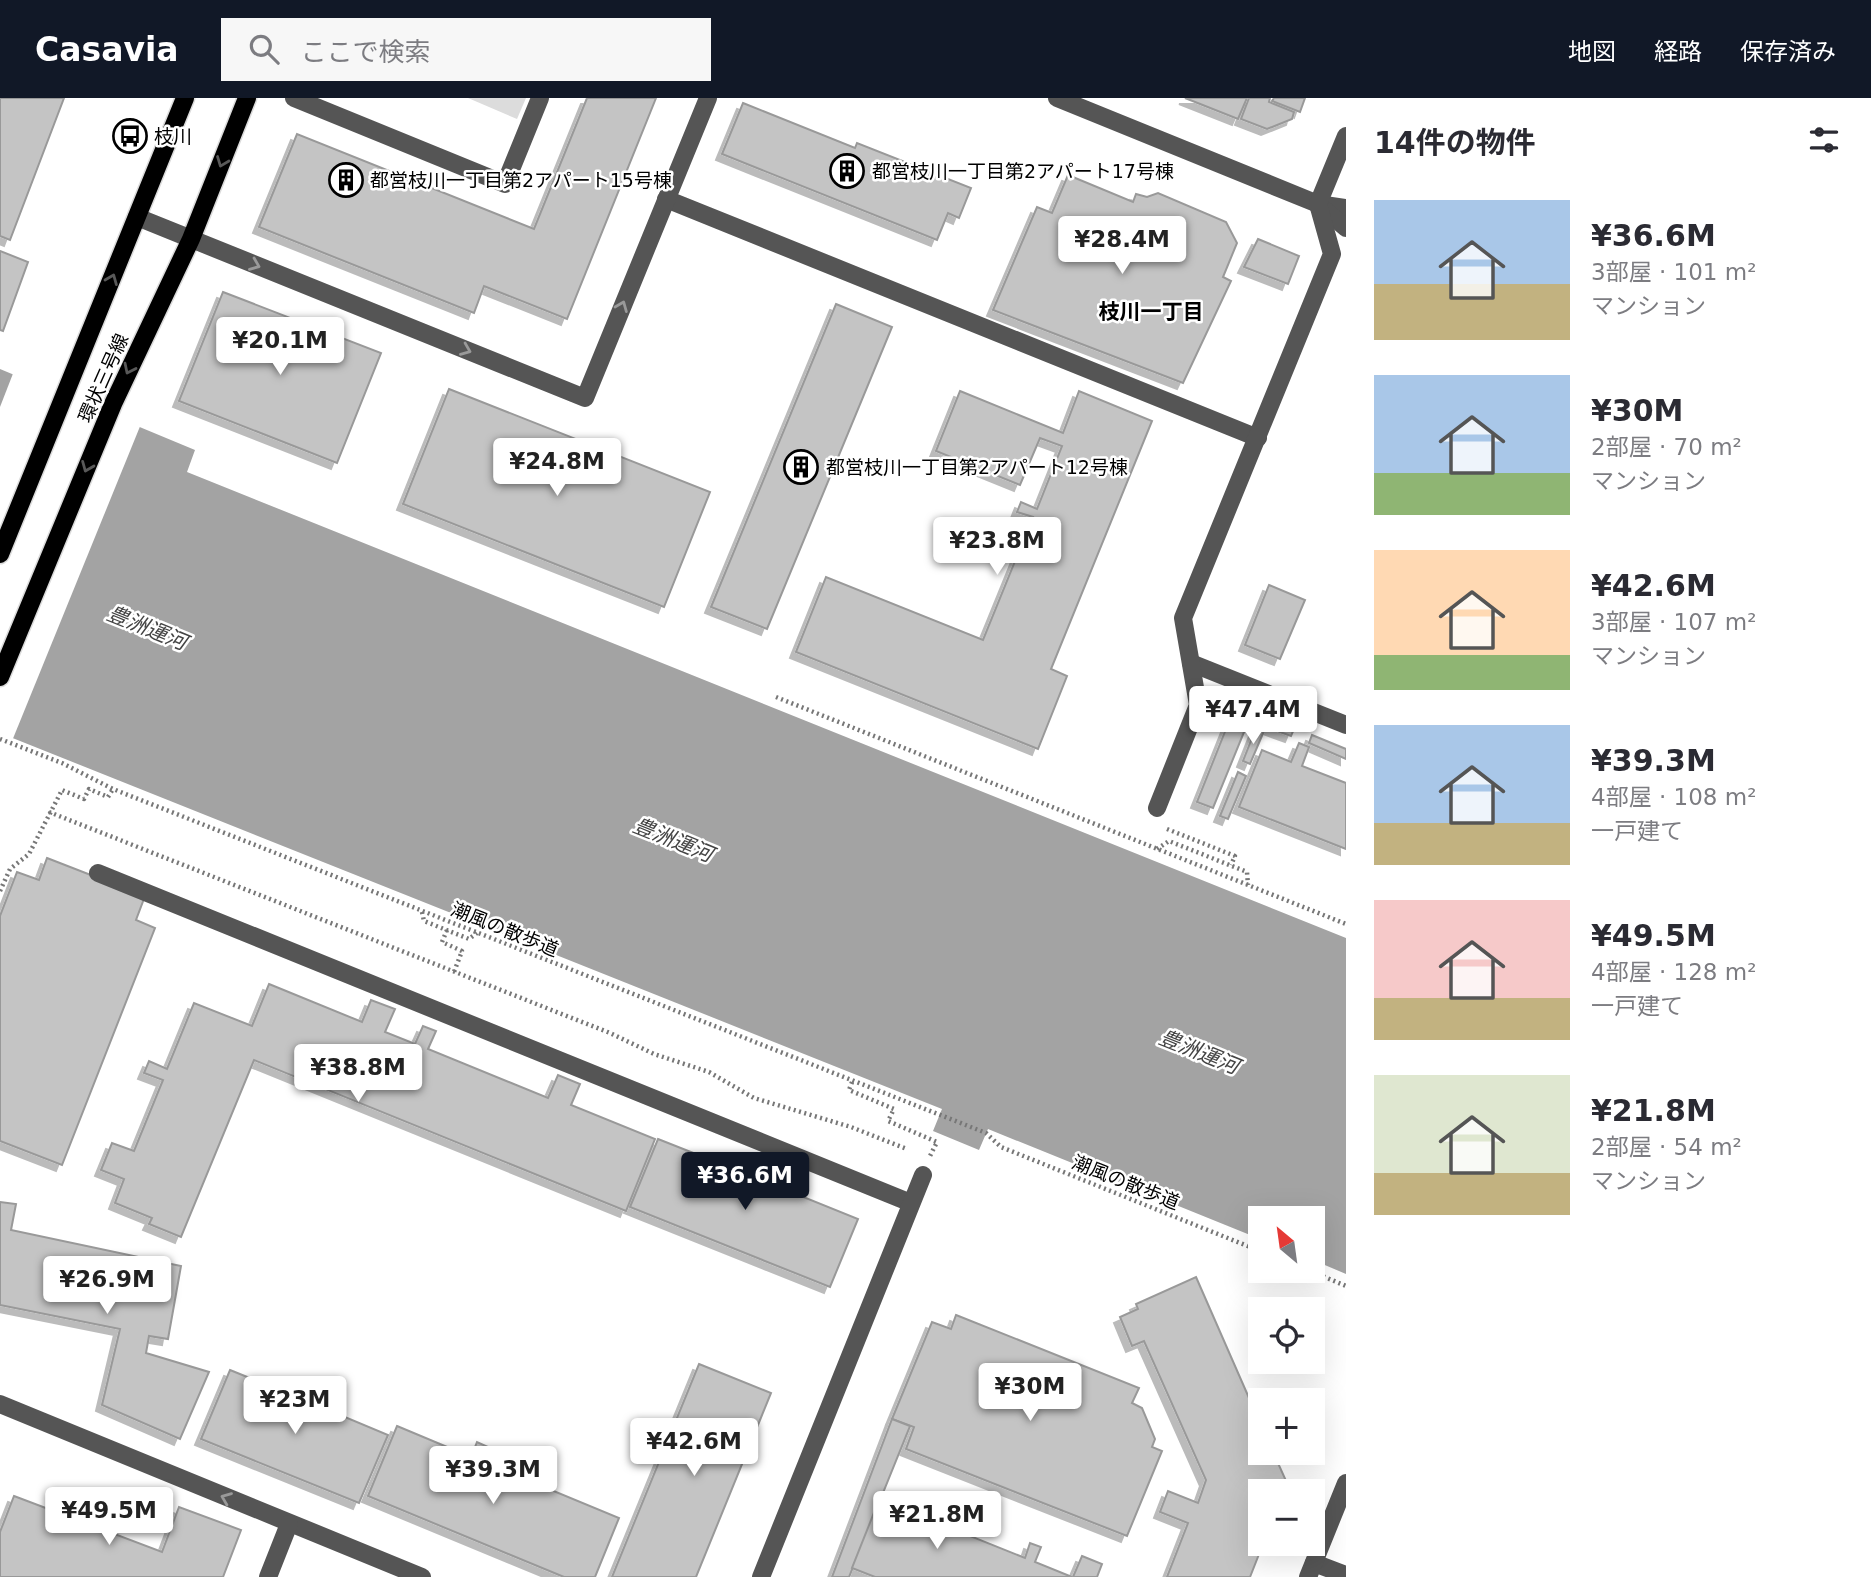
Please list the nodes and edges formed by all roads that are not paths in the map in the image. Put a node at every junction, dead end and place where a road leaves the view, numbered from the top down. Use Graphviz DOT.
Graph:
graph roads {
  1 [pos="186,98"];
  2 [pos="247,98"];
  3 [pos="294,98"];
  4 [pos="540,98"];
  5 [pos="708,98"];
  6 [pos="1057,98"];
  7 [pos="1346,136"];
  8 [pos="666,199"];
  9 [pos="1318,204"];
  10 [pos="1346,208"];
  11 [pos="137,217"];
  12 [pos="1346,228"];
  13 [pos="191,239"];
  14 [pos="1258,438"];
  15 [pos="0,554"];
  16 [pos="1191,663"];
  17 [pos="0,677"];
  18 [pos="1346,725"];
  19 [pos="1157,807"];
  20 [pos="98,873"];
  21 [pos="923,1175"];
  22 [pos="911,1203"];
  23 [pos="0,1404"];
  24 [pos="1346,1483"];
  25 [pos="289,1524"];
  26 [pos="1311,1570"];
  27 [pos="1346,1575"];
  28 [pos="268,1577"];
  29 [pos="422,1577"];
  30 [pos="761,1577"];
  1 -- 11 [label="main road, 環状三号線"];
  2 -- 13 [label="main road, 環状三号線, one-way"];
  3 -- 4 [label="street"];
  5 -- 8 [label="street"];
  6 -- 9 [label="street"];
  7 -- 9 [label="street"];
  13 -- 8 [label="street, one-way"];
  8 -- 14 [label="street"];
  9 -- 10 [label="street"];
  9 -- 12 [label="street"];
  9 -- 14 [label="street"];
  11 -- 13 [label="street"];
  15 -- 11 [label="main road, 環状三号線, one-way"];
  13 -- 17 [label="main road, 環状三号線, one-way"];
  14 -- 16 [label="street"];
  16 -- 18 [label="street"];
  16 -- 19 [label="street"];
  20 -- 22 [label="street"];
  21 -- 22 [label="street"];
  22 -- 30 [label="street"];
  25 -- 23 [label="street, one-way"];
  24 -- 26 [label="street"];
  25 -- 28 [label="street"];
  25 -- 29 [label="street"];
  26 -- 27 [label="street"];
}
